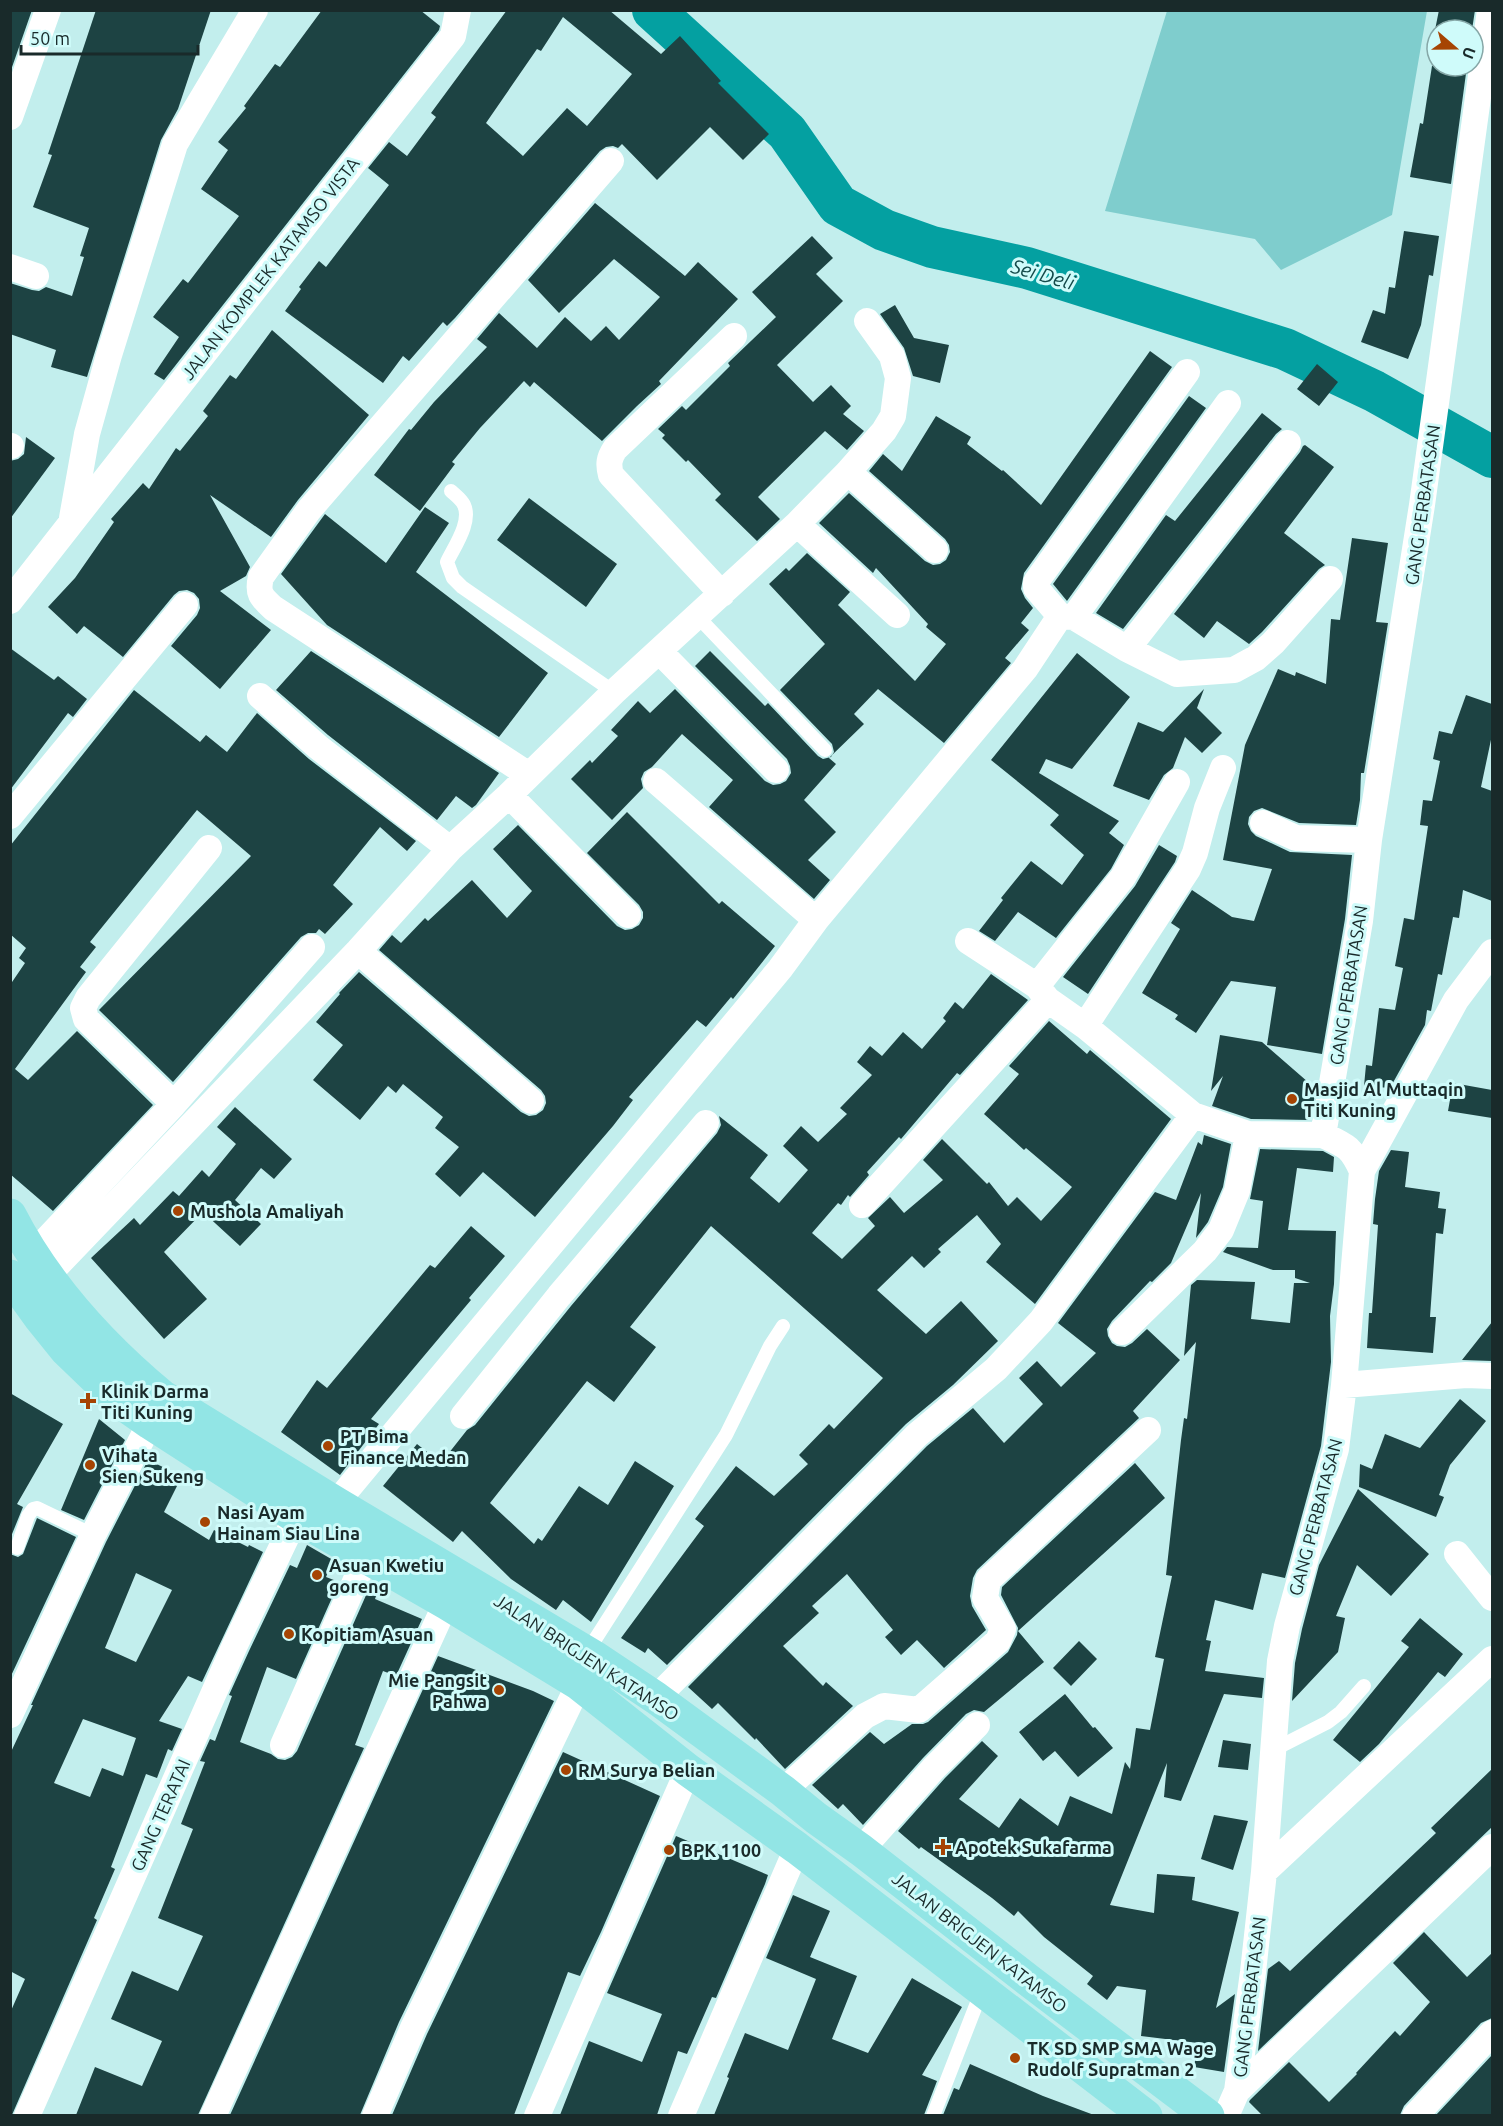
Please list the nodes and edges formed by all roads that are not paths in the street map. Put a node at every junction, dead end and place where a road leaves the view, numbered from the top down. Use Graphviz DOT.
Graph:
graph roads {
  1 [pos="48,10"];
  2 [pos="255,10"];
  3 [pos="458,10"];
  4 [pos="1490,10"];
  5 [pos="10,117"];
  6 [pos="611,160"];
  7 [pos="10,267"];
  8 [pos="36,276"];
  9 [pos="867,321"];
  10 [pos="734,336"];
  11 [pos="1187,372"];
  12 [pos="1228,403"];
  13 [pos="1288,443"];
  14 [pos="848,472"];
  15 [pos="451,490"];
  16 [pos="71,521"];
  17 [pos="797,524"];
  18 [pos="935,550"];
  19 [pos="1330,579"];
  20 [pos="722,594"];
  21 [pos="10,601"];
  22 [pos="185,605"];
  23 [pos="897,615"];
  24 [pos="698,617"];
  25 [pos="1067,617"];
  26 [pos="1127,649"];
  27 [pos="660,652"];
  28 [pos="614,692"];
  29 [pos="260,696"];
  30 [pos="825,750"];
  31 [pos="1223,768"];
  32 [pos="776,770"];
  33 [pos="529,776"];
  34 [pos="657,781"];
  35 [pos="1177,782"];
  36 [pos="509,795"];
  37 [pos="10,816"];
  38 [pos="1263,823"];
  39 [pos="1370,840"];
  40 [pos="209,848"];
  41 [pos="450,849"];
  42 [pos="628,915"];
  43 [pos="816,920"];
  44 [pos="968,941"];
  45 [pos="312,947"];
  46 [pos="358,951"];
  47 [pos="1492,952"];
  48 [pos="1043,993"];
  49 [pos="1085,1026"];
  50 [pos="531,1101"];
  51 [pos="174,1104"];
  52 [pos="1193,1115"];
  53 [pos="706,1123"];
  54 [pos="1248,1134"];
  55 [pos="1323,1135"];
  56 [pos="1362,1171"];
  57 [pos="862,1205"];
  58 [pos="10,1215"];
  59 [pos="30,1269"];
  60 [pos="529,1273"];
  61 [pos="559,1296"];
  62 [pos="783,1326"];
  63 [pos="1122,1332"];
  64 [pos="1492,1376"];
  65 [pos="1344,1385"];
  66 [pos="464,1416"];
  67 [pos="150,1423"];
  68 [pos="1148,1430"];
  69 [pos="336,1503"];
  70 [pos="296,1517"];
  71 [pos="93,1535"];
  72 [pos="17,1548"];
  73 [pos="1457,1554"];
  74 [pos="366,1557"];
  75 [pos="1492,1598"];
  76 [pos="446,1603"];
  77 [pos="491,1612"];
  78 [pos="587,1653"];
  79 [pos="1492,1659"];
  80 [pos="579,1684"];
  81 [pos="1364,1686"];
  82 [pos="656,1698"];
  83 [pos="10,1715"];
  84 [pos="977,1725"];
  85 [pos="283,1745"];
  86 [pos="1273,1750"];
  87 [pos="688,1770"];
  88 [pos="783,1791"];
  89 [pos="1492,1847"];
  90 [pos="797,1848"];
  91 [pos="861,1850"];
  92 [pos="1264,1872"];
  93 [pos="982,1990"];
  94 [pos="1492,2033"];
  95 [pos="1237,2091"];
  96 [pos="27,2115"];
  97 [pos="213,2115"];
  98 [pos="375,2115"];
  99 [pos="537,2115"];
  100 [pos="681,2115"];
  101 [pos="933,2115"];
  102 [pos="1146,2115"];
  103 [pos="1208,2115"];
  104 [pos="1226,2115"];
  105 [pos="1415,2115"];
  1 -- 5 [label="street"];
  2 -- 16 [label="street, JALAN KOMPLEK KATAMSO VISTA"];
  3 -- 16 [label="street, JALAN KOMPLEK KATAMSO VISTA"];
  4 -- 39 [label="street, GANG PERBATASAN"];
  6 -- 33 [label="street"];
  7 -- 8 [label="street"];
  9 -- 14 [label="street"];
  10 -- 20 [label="street"];
  11 -- 25 [label="street"];
  12 -- 25 [label="street"];
  13 -- 26 [label="street"];
  14 -- 17 [label="street"];
  14 -- 18 [label="street"];
  15 -- 28 [label="lane"];
  16 -- 21 [label="street, JALAN KOMPLEK KATAMSO VISTA"];
  17 -- 20 [label="street"];
  17 -- 23 [label="street"];
  19 -- 26 [label="street"];
  20 -- 24 [label="street"];
  22 -- 37 [label="street"];
  24 -- 27 [label="street"];
  24 -- 30 [label="lane"];
  25 -- 26 [label="street"];
  25 -- 43 [label="street"];
  27 -- 28 [label="street"];
  27 -- 32 [label="street"];
  28 -- 33 [label="street"];
  29 -- 41 [label="street"];
  31 -- 49 [label="street"];
  33 -- 36 [label="street"];
  34 -- 43 [label="street"];
  35 -- 48 [label="street"];
  36 -- 41 [label="street"];
  36 -- 42 [label="street"];
  38 -- 39 [label="street"];
  39 -- 55 [label="street, GANG PERBATASAN"];
  40 -- 51 [label="street"];
  41 -- 46 [label="street"];
  43 -- 60 [label="street"];
  44 -- 48 [label="street"];
  45 -- 51 [label="street"];
  46 -- 50 [label="street"];
  46 -- 59 [label="street"];
  47 -- 56 [label="street"];
  48 -- 49 [label="street"];
  48 -- 57 [label="street"];
  49 -- 52 [label="street"];
  51 -- 59 [label="street"];
  52 -- 54 [label="street"];
  52 -- 82 [label="street"];
  53 -- 61 [label="street"];
  54 -- 55 [label="street"];
  54 -- 63 [label="street"];
  55 -- 56 [label="street"];
  56 -- 65 [label="street, GANG PERBATASAN"];
  58 -- 59 [label="main road, JALAN BRIGJEN KATAMSO"];
  59 -- 67 [label="main road, JALAN BRIGJEN KATAMSO"];
  59 -- 69 [label="main road, JALAN BRIGJEN KATAMSO"];
  60 -- 61 [label="street"];
  60 -- 69 [label="street"];
  61 -- 66 [label="street"];
  62 -- 78 [label="lane"];
  64 -- 65 [label="street"];
  65 -- 86 [label="street, GANG PERBATASAN"];
  67 -- 70 [label="main road, JALAN BRIGJEN KATAMSO"];
  67 -- 71 [label="street"];
  68 -- 88 [label="street"];
  69 -- 77 [label="main road, JALAN BRIGJEN KATAMSO"];
  70 -- 74 [label="main road, JALAN BRIGJEN KATAMSO"];
  70 -- 96 [label="street, GANG TERATAI"];
  71 -- 72 [label="lane"];
  71 -- 83 [label="street"];
  73 -- 75 [label="street"];
  74 -- 76 [label="main road, JALAN BRIGJEN KATAMSO"];
  74 -- 85 [label="street"];
  76 -- 77 [label="main road, JALAN BRIGJEN KATAMSO"];
  76 -- 97 [label="street"];
  77 -- 78 [label="main road, JALAN BRIGJEN KATAMSO"];
  77 -- 80 [label="main road, JALAN BRIGJEN KATAMSO"];
  78 -- 82 [label="main road, JALAN BRIGJEN KATAMSO"];
  79 -- 92 [label="street"];
  80 -- 87 [label="main road, JALAN BRIGJEN KATAMSO"];
  80 -- 98 [label="street"];
  81 -- 86 [label="lane"];
  82 -- 88 [label="main road, JALAN BRIGJEN KATAMSO"];
  84 -- 91 [label="street"];
  86 -- 92 [label="street, GANG PERBATASAN"];
  87 -- 90 [label="main road, JALAN BRIGJEN KATAMSO"];
  87 -- 99 [label="street"];
  88 -- 91 [label="main road, JALAN BRIGJEN KATAMSO"];
  89 -- 95 [label="street"];
  90 -- 93 [label="main road, JALAN BRIGJEN KATAMSO"];
  90 -- 100 [label="street"];
  91 -- 103 [label="main road, JALAN BRIGJEN KATAMSO"];
  92 -- 95 [label="street, GANG PERBATASAN"];
  93 -- 101 [label="lane"];
  93 -- 102 [label="main road, JALAN BRIGJEN KATAMSO"];
  94 -- 105 [label="street"];
  95 -- 104 [label="street, GANG PERBATASAN"];
}
